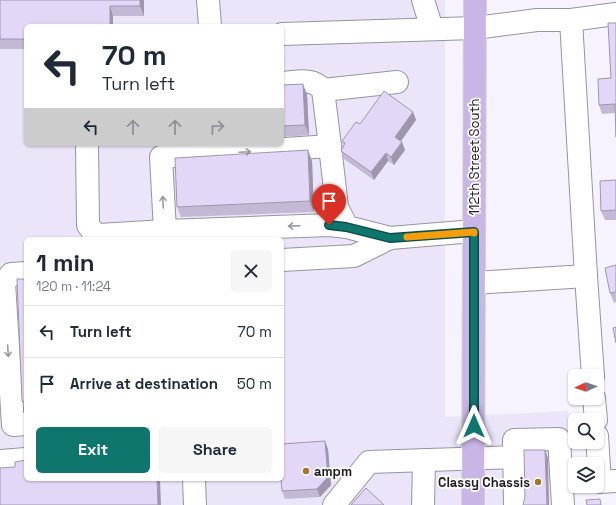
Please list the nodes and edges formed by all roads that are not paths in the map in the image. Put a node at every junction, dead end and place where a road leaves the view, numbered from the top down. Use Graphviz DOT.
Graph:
graph roads {
  1 [pos="208,0"];
  2 [pos="423,0"];
  3 [pos="474,0"];
  4 [pos="616,14"];
  5 [pos="571,20"];
  6 [pos="210,24"];
  7 [pos="475,28"];
  8 [pos="432,29"];
  9 [pos="284,34"];
  10 [pos="397,82"];
  11 [pos="284,83"];
  12 [pos="323,90"];
  13 [pos="87,146"];
  14 [pos="330,146"];
  15 [pos="346,227"];
  16 [pos="164,231"];
  17 [pos="474,232"];
  18 [pos="390,238"];
  19 [pos="284,260"];
  20 [pos="24,273"];
  21 [pos="586,276"];
  22 [pos="474,283"];
  23 [pos="593,369"];
  24 [pos="24,424"];
  25 [pos="598,449"];
  26 [pos="514,457"];
  27 [pos="474,458"];
  28 [pos="24,459"];
  29 [pos="424,460"];
  30 [pos="0,461"];
  31 [pos="194,481"];
  32 [pos="616,481"];
  33 [pos="195,505"];
  34 [pos="334,505"];
  35 [pos="423,505"];
  36 [pos="474,505"];
  37 [pos="515,505"];
  38 [pos="563,505"];
  1 -- 6 [label="lane"];
  2 -- 8 [label="lane"];
  3 -- 7 [label="main road, 112th Street South"];
  4 -- 5 [label="lane"];
  5 -- 7 [label="lane"];
  5 -- 21 [label="lane"];
  7 -- 8 [label="lane"];
  7 -- 17 [label="main road, 112th Street South"];
  8 -- 9 [label="lane"];
  10 -- 12 [label="lane"];
  11 -- 12 [label="lane"];
  12 -- 14 [label="lane"];
  13 -- 16 [label="lane"];
  14 -- 15 [label="lane"];
  16 -- 14 [label="lane, one-way"];
  15 -- 16 [label="lane, one-way"];
  15 -- 18 [label="lane"];
  17 -- 18 [label="lane"];
  17 -- 22 [label="main road, 112th Street South"];
  18 -- 19 [label="lane"];
  20 -- 24 [label="lane, one-way"];
  21 -- 22 [label="lane"];
  21 -- 23 [label="lane"];
  22 -- 27 [label="main road, 112th Street South"];
  25 -- 32 [label="lane"];
  26 -- 27 [label="lane"];
  26 -- 37 [label="lane"];
  26 -- 38 [label="lane"];
  27 -- 29 [label="lane"];
  27 -- 36 [label="main road, 112th Street South"];
  28 -- 30 [label="lane"];
  29 -- 34 [label="lane"];
  29 -- 35 [label="lane"];
  31 -- 33 [label="lane"];
}
